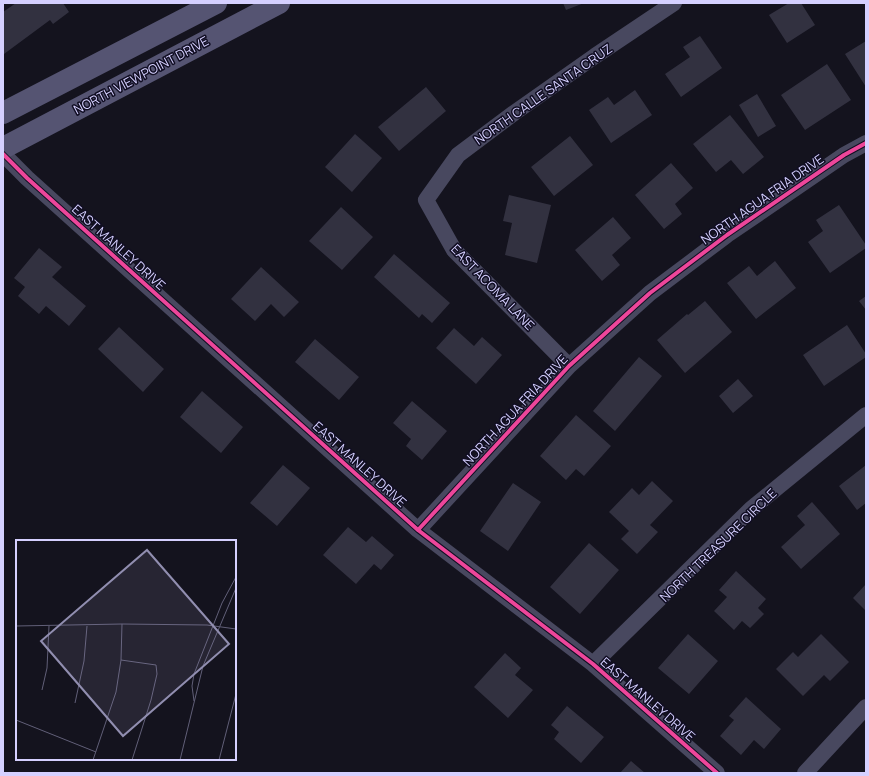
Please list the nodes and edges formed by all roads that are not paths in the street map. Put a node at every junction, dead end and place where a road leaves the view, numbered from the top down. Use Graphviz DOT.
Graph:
graph roads {
  1 [pos="216,3"];
  2 [pos="278,3"];
  3 [pos="674,3"];
  4 [pos="3,113"];
  5 [pos="866,143"];
  6 [pos="3,148"];
  7 [pos="3,154"];
  8 [pos="426,200"];
  9 [pos="569,366"];
  10 [pos="866,415"];
  11 [pos="418,530"];
  12 [pos="593,664"];
  13 [pos="866,707"];
  14 [pos="717,773"];
  15 [pos="805,773"];
  1 -- 4 [label="main road"];
  2 -- 6 [label="main road, NORTH VIEWPOINT DRIVE"];
  3 -- 8 [label="street, NORTH CALLE SANTA CRUZ"];
  5 -- 9 [label="street, NORTH AGUA FRIA DRIVE"];
  7 -- 11 [label="street, EAST MANLEY DRIVE"];
  8 -- 9 [label="street, EAST ACOMA LANE"];
  9 -- 11 [label="street, NORTH AGUA FRIA DRIVE"];
  10 -- 12 [label="street, NORTH TREASURE CIRCLE"];
  11 -- 12 [label="street, EAST MANLEY DRIVE"];
  12 -- 14 [label="street, EAST MANLEY DRIVE"];
  13 -- 15 [label="street"];
}
